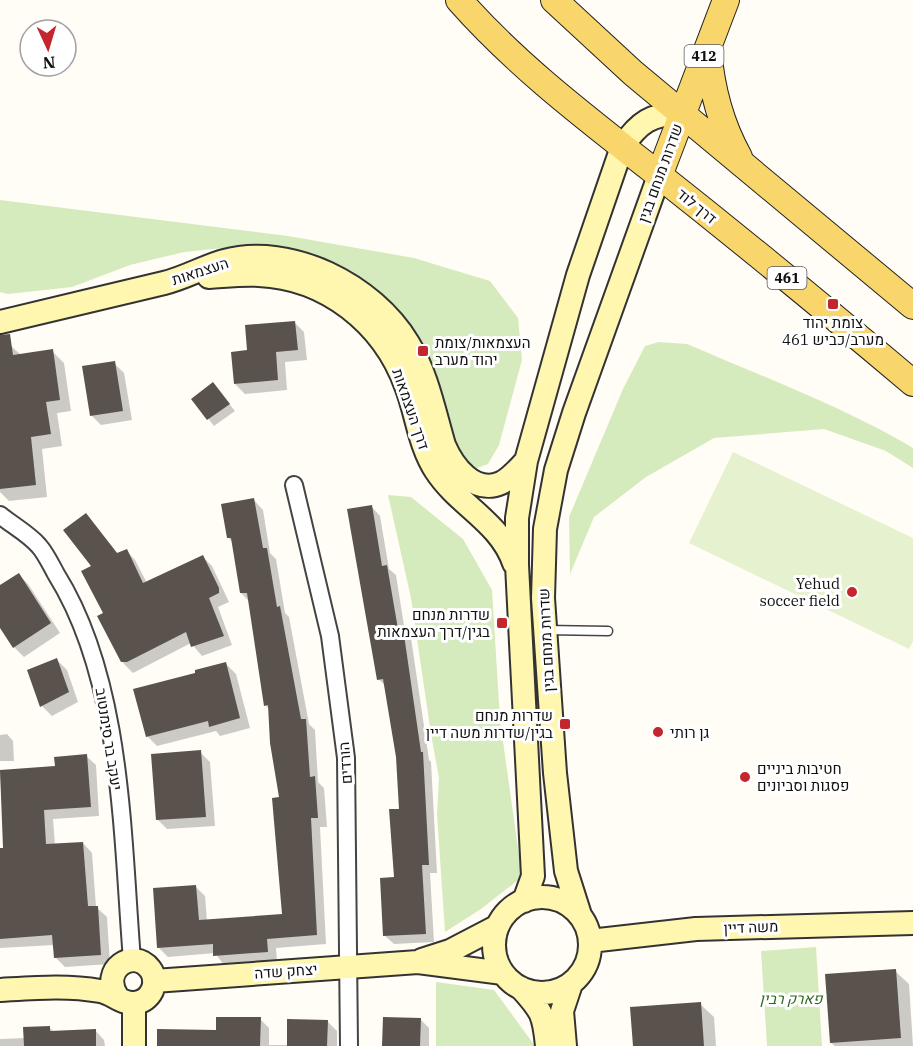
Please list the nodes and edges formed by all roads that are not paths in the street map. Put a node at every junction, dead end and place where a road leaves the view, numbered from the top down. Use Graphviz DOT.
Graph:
graph roads {
  1 [pos="459,0"];
  2 [pos="554,0"];
  3 [pos="726,0"];
  4 [pos="708,46"];
  5 [pos="682,113"];
  6 [pos="622,147"];
  7 [pos="742,163"];
  8 [pos="659,176"];
  9 [pos="169,281"];
  10 [pos="913,306"];
  11 [pos="0,322"];
  12 [pos="913,383"];
  13 [pos="526,461"];
  14 [pos="294,485"];
  15 [pos="0,515"];
  16 [pos="518,574"];
  17 [pos="545,630"];
  18 [pos="608,631"];
  19 [pos="524,901"];
  20 [pos="580,915"];
  21 [pos="913,923"];
  22 [pos="498,926"];
  23 [pos="590,941"];
  24 [pos="126,962"];
  25 [pos="418,962"];
  26 [pos="350,967"];
  27 [pos="503,973"];
  28 [pos="154,981"];
  29 [pos="571,984"];
  30 [pos="53,986"];
  31 [pos="521,988"];
  32 [pos="0,990"];
  33 [pos="125,999"];
  34 [pos="134,1046"];
  35 [pos="349,1046"];
  36 [pos="547,1046"];
  37 [pos="566,1046"];
  1 -- 6 [label="main road, דרך לוד / 461"];
  2 -- 5 [label="main road"];
  3 -- 4 [label="main road, 412"];
  4 -- 5 [label="main road, 412"];
  4 -- 7 [label="main road"];
  5 -- 6 [label="street, שדרות מנחם בגין"];
  5 -- 7 [label="main road"];
  5 -- 8 [label="main road, שדרות מנחם בגין / 412"];
  6 -- 8 [label="main road, דרך לוד / 461"];
  6 -- 13 [label="street, שדרות מנחם בגין"];
  7 -- 10 [label="main road"];
  8 -- 12 [label="main road, דרך לוד / 461"];
  8 -- 17 [label="street, שדרות מנחם בגין"];
  9 -- 11 [label="street, העצמאות"];
  9 -- 13 [label="street, העצמאות"];
  9 -- 16 [label="street, דרך העצמאות"];
  13 -- 16 [label="street, שדרות מנחם בגין"];
  14 -- 26 [label="street, הורדים"];
  15 -- 24 [label="street, יעקב בר סימנטוב"];
  16 -- 19 [label="street, שדרות מנחם בגין"];
  17 -- 18 [label="lane"];
  17 -- 20 [label="street, שדרות מנחם בגין"];
  19 -- 20 [label="street"];
  19 -- 22 [label="street"];
  20 -- 23 [label="street"];
  21 -- 23 [label="street, משה דיין"];
  22 -- 25 [label="street, יצחק שדה"];
  22 -- 27 [label="street"];
  23 -- 29 [label="street"];
  24 -- 28 [label="street"];
  24 -- 30 [label="street"];
  24 -- 33 [label="street"];
  25 -- 26 [label="street, יצחק שדה"];
  25 -- 27 [label="street, יצחק שדה"];
  26 -- 28 [label="street, יצחק שדה"];
  26 -- 35 [label="street, הורדים"];
  27 -- 31 [label="street"];
  28 -- 33 [label="street"];
  29 -- 31 [label="street"];
  29 -- 37 [label="street"];
  30 -- 32 [label="street"];
  30 -- 33 [label="street"];
  31 -- 36 [label="street"];
  33 -- 34 [label="street"];
}
